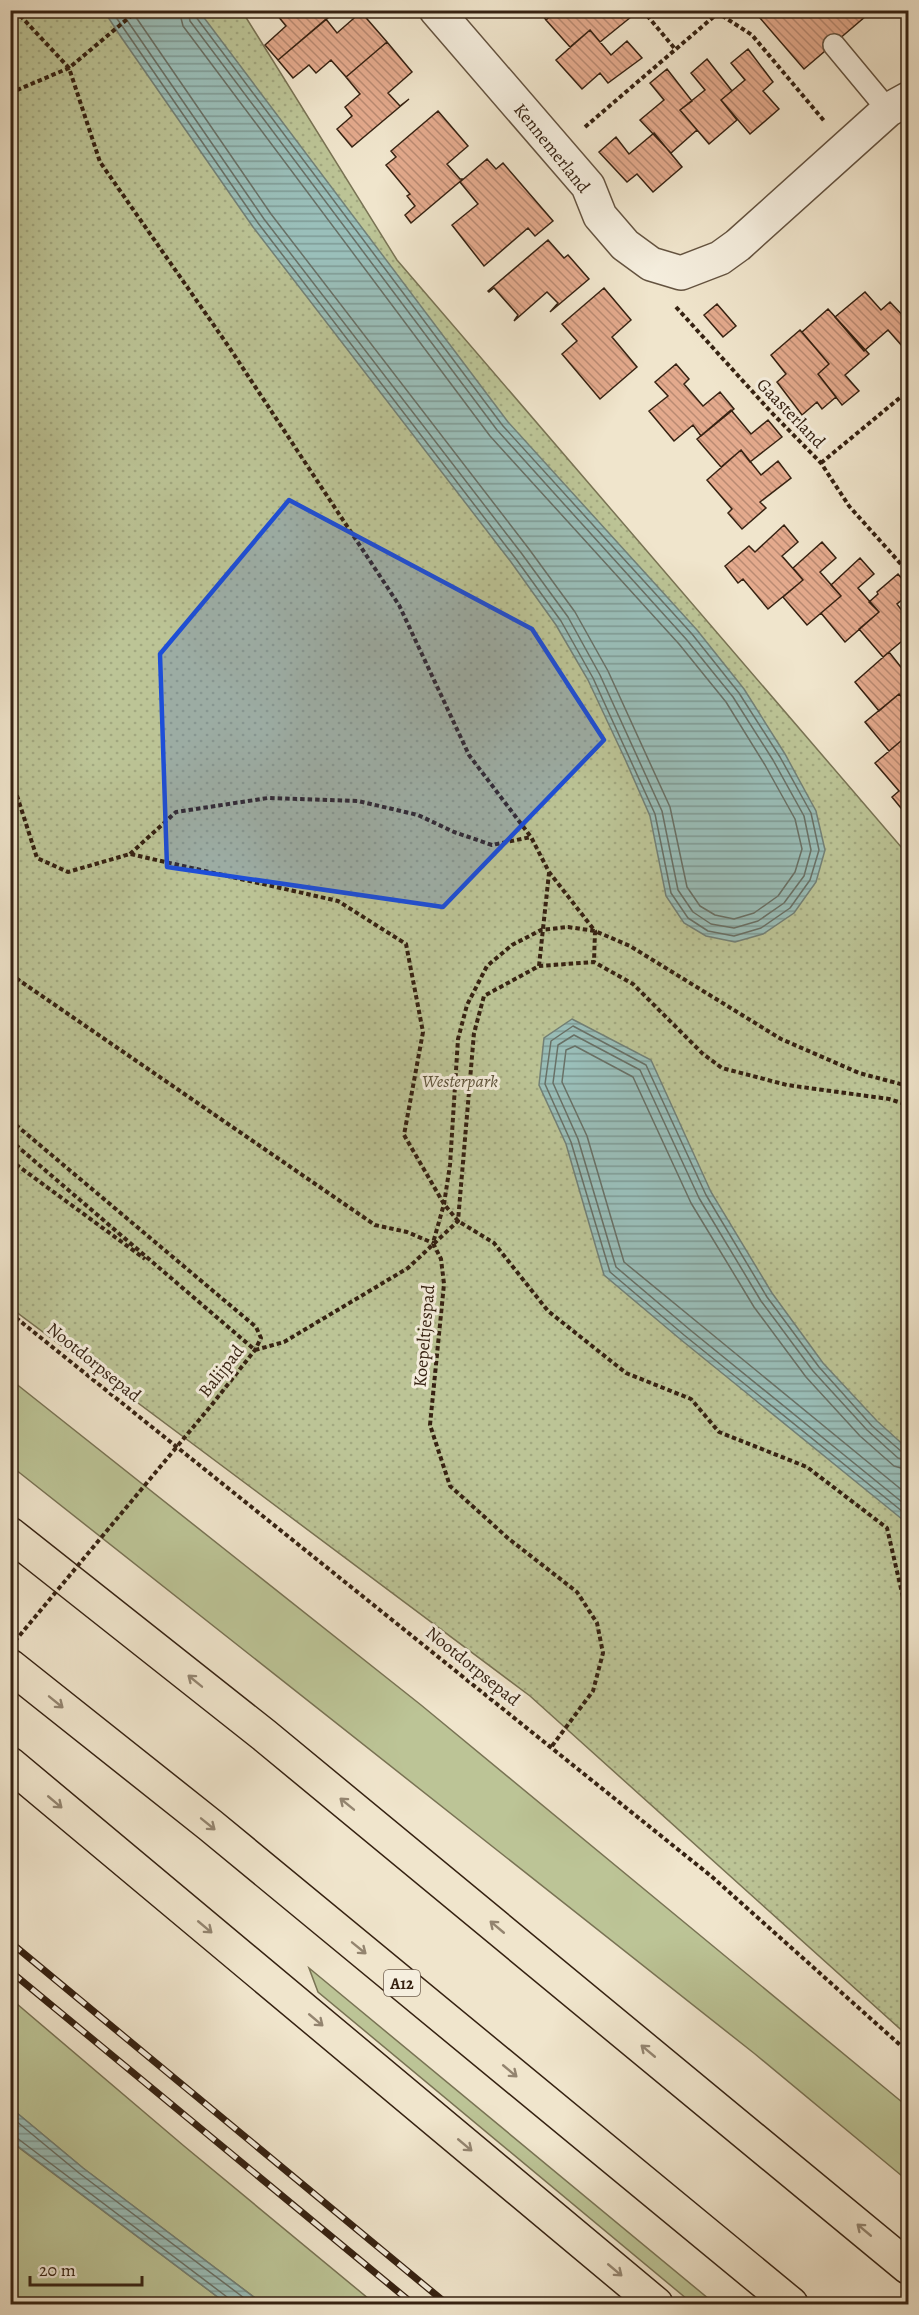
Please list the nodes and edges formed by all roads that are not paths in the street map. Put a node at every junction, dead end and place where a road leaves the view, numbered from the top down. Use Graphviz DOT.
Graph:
graph roads {
  1 [pos="436,10"];
  2 [pos="834,45"];
  3 [pos="898,105"];
  4 [pos="10,1534"];
  5 [pos="10,1666"];
  6 [pos="10,1764"];
  7 [pos="909,2267"];
  8 [pos="656,2304"];
  9 [pos="791,2304"];
  1 -- 3 [label="street, Kennemerland"];
  2 -- 3 [label="lane, Kennemerland"];
  7 -- 4 [label="highway, one-way"];
  5 -- 9 [label="highway, A12, one-way"];
  6 -- 8 [label="highway, one-way"];
}
